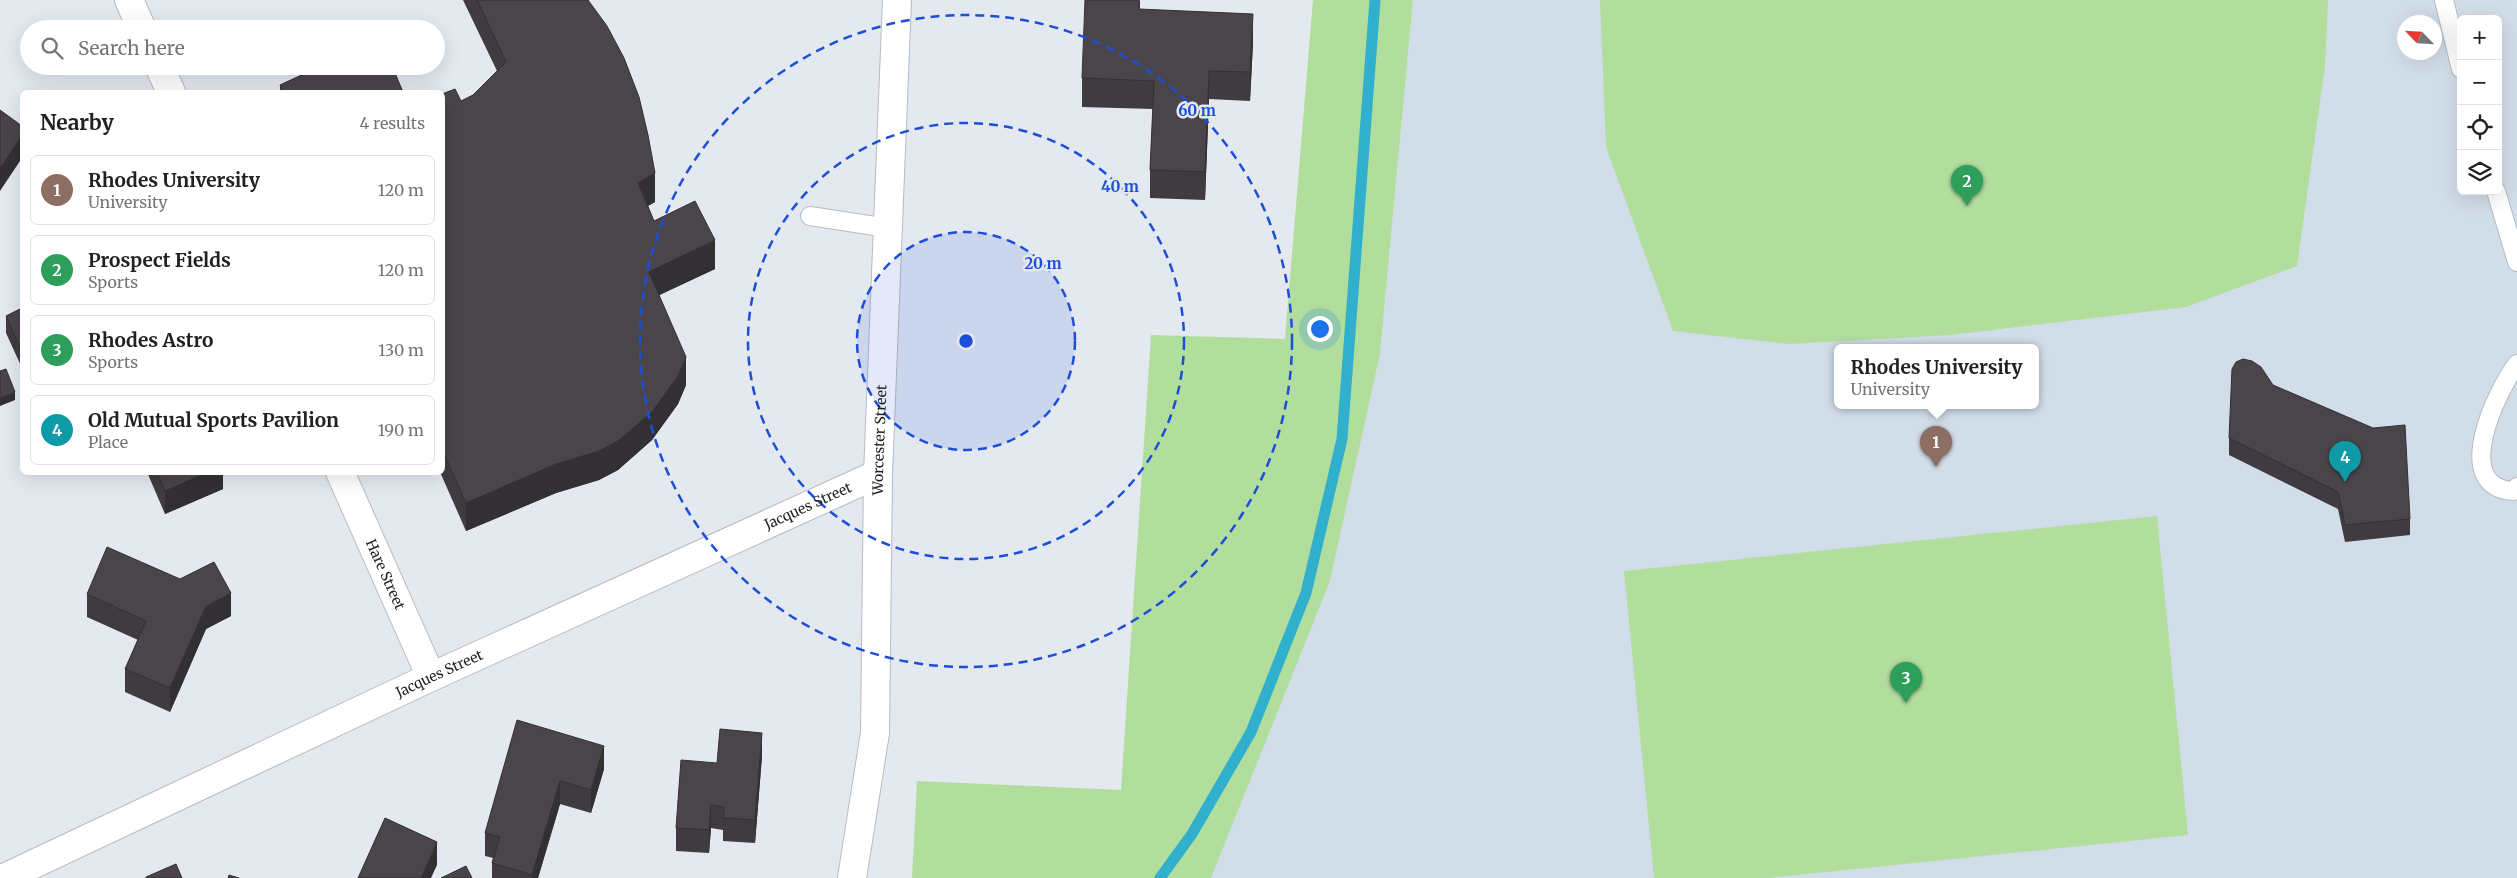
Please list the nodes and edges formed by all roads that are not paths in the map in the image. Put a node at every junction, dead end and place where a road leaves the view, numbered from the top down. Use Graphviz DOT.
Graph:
graph roads {
  1 [pos="129,0"];
  2 [pos="896,0"];
  3 [pos="2444,0"];
  4 [pos="138,20"];
  5 [pos="2459,60"];
  6 [pos="163,75"];
  7 [pos="169,90"];
  8 [pos="2497,195"];
  9 [pos="810,216"];
  10 [pos="888,228"];
  11 [pos="2517,262"];
  12 [pos="2517,364"];
  13 [pos="878,474"];
  14 [pos="341,475"];
  15 [pos="2517,488"];
  16 [pos="431,677"];
  17 [pos="4,878"];
  18 [pos="852,878"];
  1 -- 4 [label="street"];
  2 -- 10 [label="street, Worcester Street"];
  3 -- 5 [label="lane"];
  6 -- 7 [label="street"];
  8 -- 11 [label="lane"];
  9 -- 10 [label="lane"];
  10 -- 13 [label="street, Worcester Street"];
  12 -- 15 [label="lane"];
  13 -- 16 [label="street, Jacques Street"];
  13 -- 18 [label="street, Worcester Street"];
  14 -- 16 [label="street, Hare Street"];
  16 -- 17 [label="street, Jacques Street"];
}
